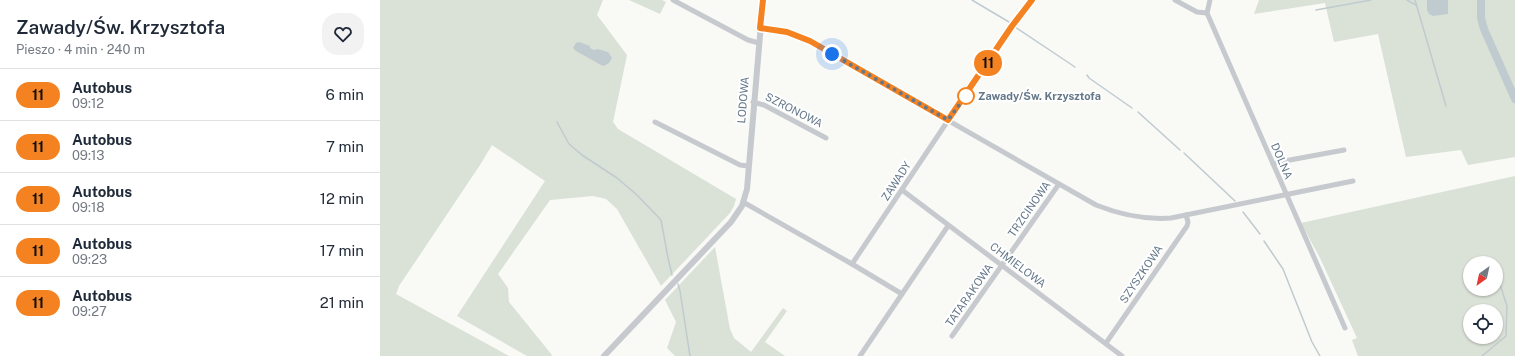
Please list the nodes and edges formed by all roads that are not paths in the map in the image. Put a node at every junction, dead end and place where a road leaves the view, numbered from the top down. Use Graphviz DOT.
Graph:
graph roads {
  1 [pos="673,0"];
  2 [pos="763,0"];
  3 [pos="1032,0"];
  4 [pos="1175,0"];
  5 [pos="1210,0"];
  6 [pos="1207,13"];
  7 [pos="760,28"];
  8 [pos="759,43"];
  9 [pos="753,102"];
  10 [pos="948,120"];
  11 [pos="656,122"];
  12 [pos="826,138"];
  13 [pos="1344,150"];
  14 [pos="1273,164"];
  15 [pos="748,166"];
  16 [pos="1353,181"];
  17 [pos="1059,184"];
  18 [pos="902,190"];
  19 [pos="1285,195"];
  20 [pos="743,202"];
  21 [pos="1186,215"];
  22 [pos="948,226"];
  23 [pos="852,264"];
  24 [pos="1002,266"];
  25 [pos="902,294"];
  26 [pos="1345,328"];
  27 [pos="952,336"];
  28 [pos="1106,343"];
  29 [pos="604,356"];
  30 [pos="860,356"];
  31 [pos="1122,356"];
  1 -- 8 [label="street"];
  2 -- 7 [label="street, LODOWA"];
  3 -- 10 [label="street, ZAWADY"];
  4 -- 6 [label="street"];
  5 -- 6 [label="street"];
  6 -- 14 [label="street, DOLNA"];
  7 -- 8 [label="street, LODOWA"];
  7 -- 10 [label="street"];
  8 -- 9 [label="street, LODOWA"];
  9 -- 12 [label="street, SZRONOWA"];
  9 -- 15 [label="street, LODOWA"];
  10 -- 17 [label="street"];
  10 -- 18 [label="street, ZAWADY"];
  11 -- 15 [label="street"];
  13 -- 14 [label="street"];
  14 -- 19 [label="street, DOLNA"];
  15 -- 20 [label="street, LODOWA"];
  16 -- 19 [label="street"];
  17 -- 21 [label="street"];
  17 -- 24 [label="street, TRZCINOWA"];
  18 -- 22 [label="street, CHMIELOWA"];
  18 -- 23 [label="street, ZAWADY"];
  19 -- 21 [label="street"];
  19 -- 26 [label="street, DOLNA"];
  20 -- 23 [label="street"];
  20 -- 29 [label="street, LODOWA"];
  21 -- 28 [label="street, SZYSZKOWA"];
  22 -- 24 [label="street, CHMIELOWA"];
  22 -- 25 [label="street"];
  23 -- 25 [label="street"];
  24 -- 27 [label="street, TATARAKOWA"];
  24 -- 28 [label="street, CHMIELOWA"];
  25 -- 30 [label="street"];
  28 -- 31 [label="street, CHMIELOWA"];
}
